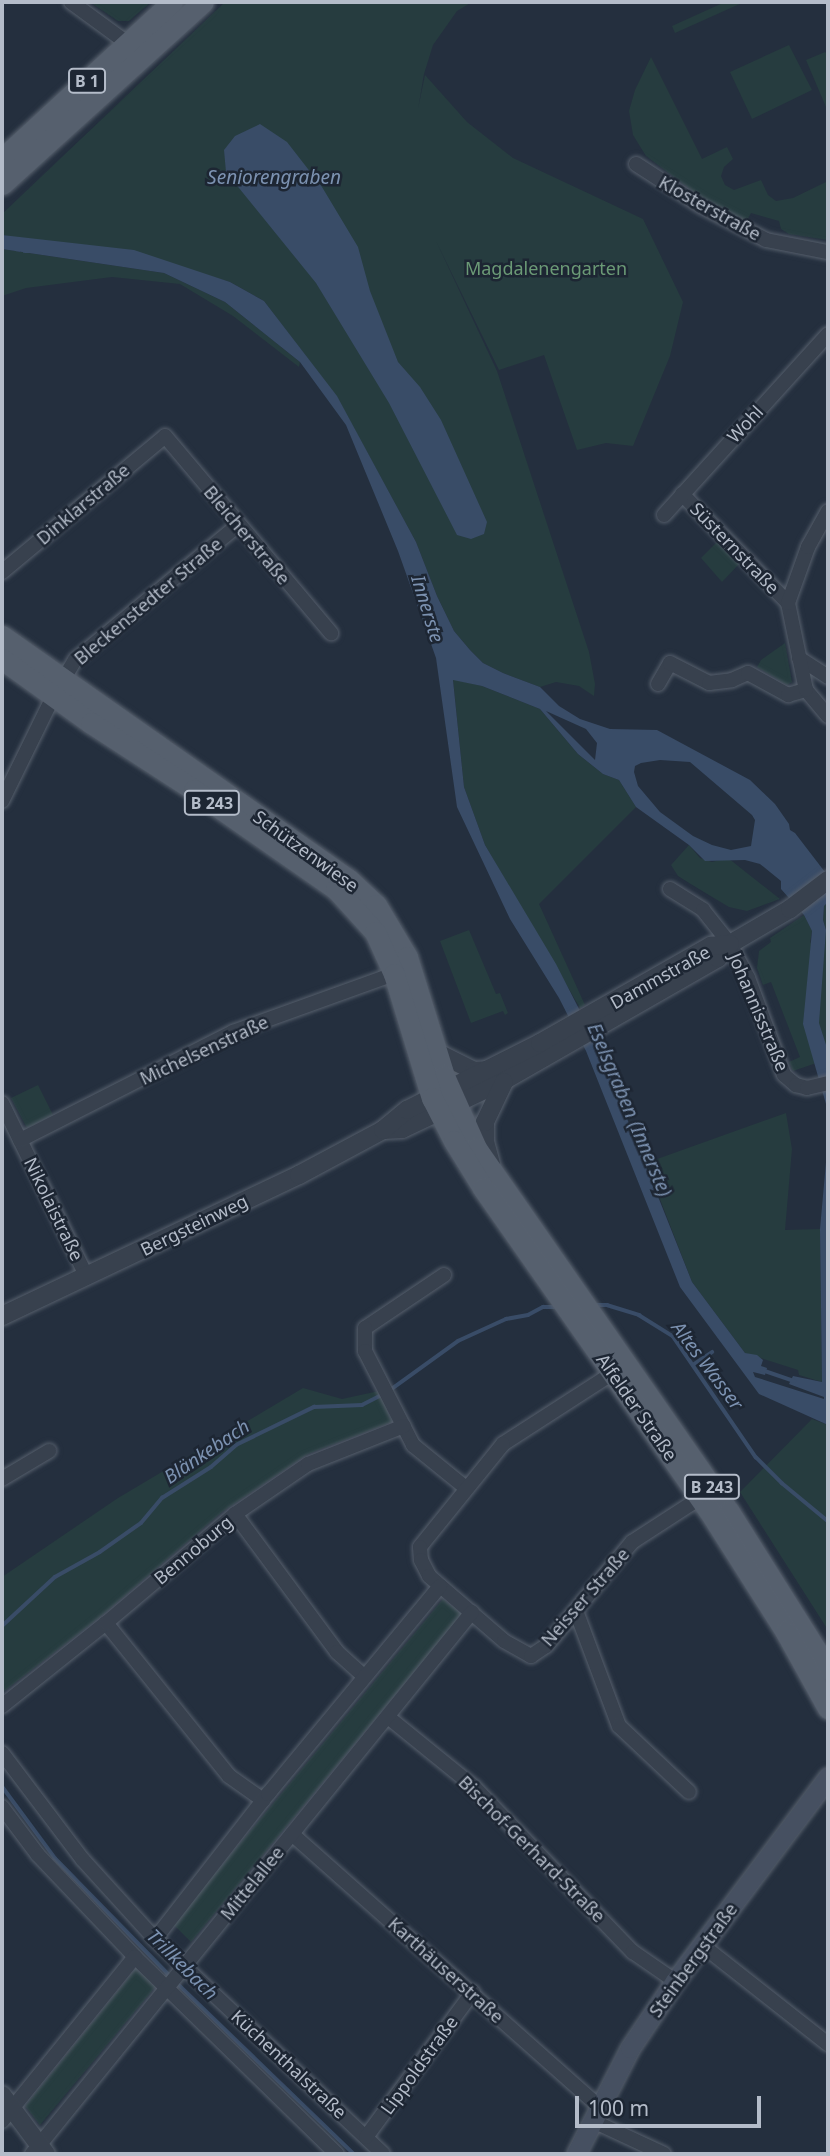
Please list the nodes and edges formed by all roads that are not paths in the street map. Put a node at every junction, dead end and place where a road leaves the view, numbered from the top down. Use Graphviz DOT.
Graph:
graph roads {
  1 [pos="71,2"];
  2 [pos="172,2"];
  3 [pos="203,2"];
  4 [pos="127,43"];
  5 [pos="7,149"];
  6 [pos="636,164"];
  7 [pos="2,184"];
  8 [pos="828,252"];
  9 [pos="828,334"];
  10 [pos="165,436"];
  11 [pos="681,494"];
  12 [pos="828,511"];
  13 [pos="664,515"];
  14 [pos="238,525"];
  15 [pos="2,572"];
  16 [pos="788,603"];
  17 [pos="331,633"];
  18 [pos="2,636"];
  19 [pos="799,658"];
  20 [pos="2,659"];
  21 [pos="828,677"];
  22 [pos="658,684"];
  23 [pos="58,688"];
  24 [pos="806,690"];
  25 [pos="828,716"];
  26 [pos="2,801"];
  27 [pos="828,880"];
  28 [pos="670,889"];
  29 [pos="730,944"];
  30 [pos="394,974"];
  31 [pos="561,1040"];
  32 [pos="436,1052"];
  33 [pos="490,1070"];
  34 [pos="505,1080"];
  35 [pos="828,1083"];
  36 [pos="444,1101"];
  37 [pos="2,1103"];
  38 [pos="20,1140"];
  39 [pos="494,1174"];
  40 [pos="444,1275"];
  41 [pos="87,1277"];
  42 [pos="575,1305"];
  43 [pos="2,1316"];
  44 [pos="613,1373"];
  45 [pos="404,1426"];
  46 [pos="49,1451"];
  47 [pos="2,1479"];
  48 [pos="466,1488"];
  49 [pos="700,1499"];
  50 [pos="235,1514"];
  51 [pos="440,1586"];
  52 [pos="576,1611"];
  53 [pos="472,1612"];
  54 [pos="106,1623"];
  55 [pos="828,1670"];
  56 [pos="364,1676"];
  57 [pos="824,1701"];
  58 [pos="2,1706"];
  59 [pos="388,1717"];
  60 [pos="828,1722"];
  61 [pos="2,1753"];
  62 [pos="828,1777"];
  63 [pos="690,1792"];
  64 [pos="263,1800"];
  65 [pos="2,1807"];
  66 [pos="292,1834"];
  67 [pos="155,1939"];
  68 [pos="702,1945"];
  69 [pos="135,1956"];
  70 [pos="185,1965"];
  71 [pos="675,1981"];
  72 [pos="165,1987"];
  73 [pos="472,1992"];
  74 [pos="828,2044"];
  75 [pos="5,2109"];
  76 [pos="596,2114"];
  77 [pos="366,2137"];
  78 [pos="39,2151"];
  79 [pos="337,2154"];
  80 [pos="383,2154"];
  81 [pos="576,2154"];
  82 [pos="664,2154"];
  1 -- 4 [label="street"];
  2 -- 4 [label="main road, B 1"];
  3 -- 7 [label="main road, B 1"];
  4 -- 5 [label="main road, B 1"];
  6 -- 8 [label="street, Klosterstraße"];
  9 -- 11 [label="street, Wohl"];
  10 -- 14 [label="street, Bleicherstraße"];
  10 -- 15 [label="street, Dinklarstraße"];
  11 -- 13 [label="street, Wohl"];
  11 -- 16 [label="street, Süsternstraße"];
  12 -- 16 [label="street"];
  14 -- 17 [label="street, Bleicherstraße"];
  14 -- 23 [label="street, Bleckenstedter Straße"];
  16 -- 19 [label="street"];
  18 -- 23 [label="main road, Schützenwiese / B 243"];
  19 -- 21 [label="street"];
  19 -- 24 [label="street"];
  20 -- 23 [label="main road, Schützenwiese / B 243"];
  22 -- 24 [label="street"];
  23 -- 26 [label="street"];
  23 -- 30 [label="main road, Schützenwiese / B 243"];
  23 -- 32 [label="main road, Schützenwiese / B 243"];
  24 -- 25 [label="street"];
  27 -- 29 [label="street, Dammstraße"];
  28 -- 29 [label="street, Dammstraße"];
  29 -- 31 [label="street, Dammstraße"];
  29 -- 35 [label="street, Johannisstraße"];
  30 -- 36 [label="main road, Schützenwiese / B 243"];
  30 -- 38 [label="street, Michelsenstraße"];
  31 -- 33 [label="street"];
  31 -- 34 [label="street"];
  32 -- 33 [label="street"];
  32 -- 36 [label="main road, Schützenwiese / B 243"];
  33 -- 36 [label="street"];
  34 -- 36 [label="street"];
  34 -- 39 [label="street"];
  36 -- 39 [label="main road, Alfelder Straße / B 243"];
  36 -- 41 [label="street, Bergsteinweg"];
  36 -- 42 [label="main road, Alfelder Straße / B 243"];
  37 -- 38 [label="street, Nikolaistraße"];
  38 -- 41 [label="street, Nikolaistraße"];
  39 -- 42 [label="main road, Alfelder Straße / B 243"];
  40 -- 45 [label="street"];
  41 -- 43 [label="street, Bergsteinweg"];
  42 -- 44 [label="main road, Alfelder Straße / B 243"];
  42 -- 55 [label="main road, Alfelder Straße / B 243"];
  44 -- 48 [label="street"];
  44 -- 49 [label="main road, Alfelder Straße / B 243"];
  45 -- 48 [label="street"];
  45 -- 50 [label="street, Bennoburg"];
  46 -- 47 [label="street"];
  48 -- 51 [label="street, Neisser Straße"];
  49 -- 52 [label="street, Neisser Straße"];
  49 -- 57 [label="main road, Alfelder Straße / B 243"];
  50 -- 54 [label="street, Bennoburg"];
  50 -- 56 [label="street"];
  51 -- 53 [label="street, Neisser Straße"];
  51 -- 56 [label="street"];
  52 -- 53 [label="street, Neisser Straße"];
  52 -- 63 [label="street"];
  53 -- 59 [label="street, Mittelallee"];
  54 -- 58 [label="street, Bennoburg"];
  54 -- 64 [label="street"];
  56 -- 64 [label="street"];
  57 -- 60 [label="main road, B 243"];
  59 -- 66 [label="street, Mittelallee"];
  59 -- 71 [label="street, Bischof-Gerhard-Straße"];
  61 -- 67 [label="street, Küchenthalstraße"];
  62 -- 68 [label="main road, Steinbergstraße"];
  64 -- 67 [label="street"];
  65 -- 69 [label="street, Küchenthalstraße"];
  66 -- 70 [label="street, Mittelallee"];
  66 -- 73 [label="street, Karthäuserstraße"];
  67 -- 70 [label="street, Küchenthalstraße"];
  68 -- 71 [label="main road, Steinbergstraße"];
  68 -- 74 [label="street"];
  69 -- 72 [label="street, Küchenthalstraße"];
  69 -- 75 [label="street"];
  70 -- 72 [label="street, Mittelallee"];
  70 -- 77 [label="street, Küchenthalstraße"];
  71 -- 76 [label="main road, Steinbergstraße"];
  72 -- 78 [label="street, Mittelallee"];
  72 -- 79 [label="street, Küchenthalstraße"];
  73 -- 76 [label="street, Karthäuserstraße"];
  73 -- 77 [label="street, Lippoldstraße"];
  75 -- 78 [label="street"];
  76 -- 81 [label="main road, Steinbergstraße"];
  76 -- 82 [label="street, Karthäuserstraße"];
  77 -- 80 [label="street, Küchenthalstraße"];
}
